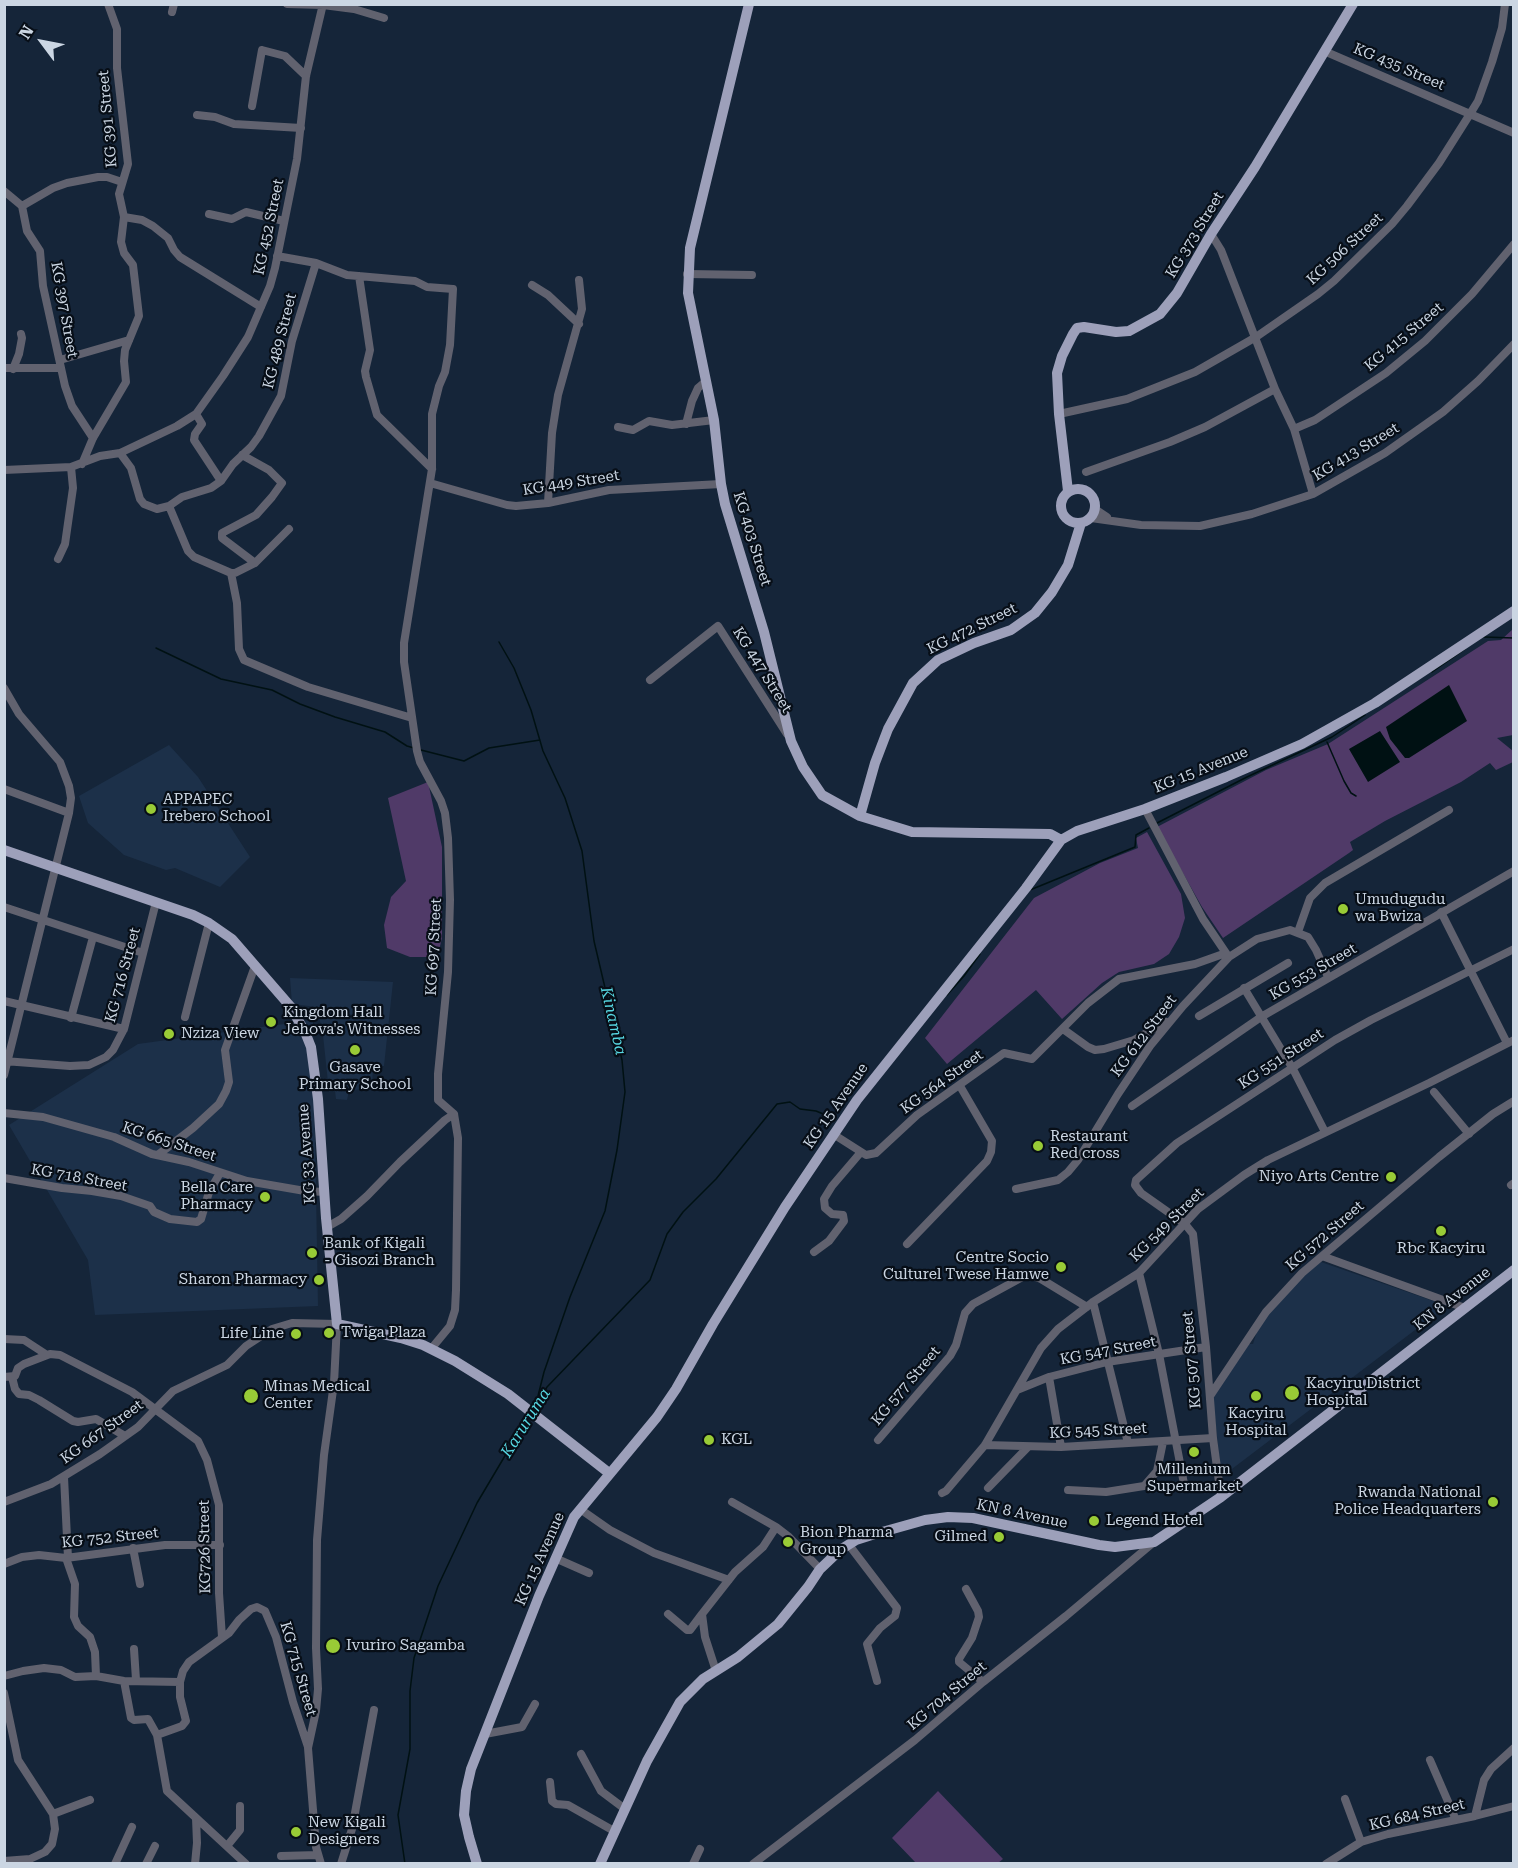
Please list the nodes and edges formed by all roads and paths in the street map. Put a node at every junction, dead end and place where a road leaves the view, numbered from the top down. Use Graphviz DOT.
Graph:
graph roads {
  1 [pos="108,4"];
  2 [pos="287,4"];
  3 [pos="749,4"];
  4 [pos="1353,4"];
  5 [pos="1505,4"];
  6 [pos="323,5"];
  7 [pos="384,18"];
  8 [pos="1324,51"];
  9 [pos="306,76"];
  10 [pos="252,106"];
  11 [pos="1470,114"];
  12 [pos="197,115"];
  13 [pos="301,128"];
  14 [pos="1514,133"];
  15 [pos="122,182"];
  16 [pos="4,191"];
  17 [pos="22,206"];
  18 [pos="209,214"];
  19 [pos="124,217"];
  20 [pos="284,221"];
  21 [pos="1211,234"];
  22 [pos="1514,244"];
  23 [pos="278,256"];
  24 [pos="316,263"];
  25 [pos="687,274"];
  26 [pos="752,275"];
  27 [pos="359,276"];
  28 [pos="579,280"];
  29 [pos="532,285"];
  30 [pos="261,307"];
  31 [pos="579,324"];
  32 [pos="21,334"];
  33 [pos="1256,337"];
  34 [pos="129,340"];
  35 [pos="1514,344"];
  36 [pos="60,364"];
  37 [pos="9,368"];
  38 [pos="705,381"];
  39 [pos="1275,389"];
  40 [pos="195,414"];
  41 [pos="1059,414"];
  42 [pos="714,420"];
  43 [pos="686,423"];
  44 [pos="618,427"];
  45 [pos="1294,429"];
  46 [pos="93,438"];
  47 [pos="120,453"];
  48 [pos="242,455"];
  49 [pos="82,464"];
  50 [pos="71,467"];
  51 [pos="432,469"];
  52 [pos="4,470"];
  53 [pos="1086,472"];
  54 [pos="221,481"];
  55 [pos="430,483"];
  56 [pos="720,484"];
  57 [pos="1073,490"];
  58 [pos="1313,494"];
  59 [pos="548,503"];
  60 [pos="169,506"];
  61 [pos="1084,518"];
  62 [pos="289,529"];
  63 [pos="58,559"];
  64 [pos="255,563"];
  65 [pos="231,573"];
  66 [pos="1514,611"];
  67 [pos="650,680"];
  68 [pos="4,688"];
  69 [pos="412,718"];
  70 [pos="791,741"];
  71 [pos="4,789"];
  72 [pos="1145,808"];
  73 [pos="1449,810"];
  74 [pos="69,813"];
  75 [pos="860,816"];
  76 [pos="1061,840"];
  77 [pos="4,850"];
  78 [pos="55,867"];
  79 [pos="1514,871"];
  80 [pos="156,902"];
  81 [pos="4,907"];
  82 [pos="1442,912"];
  83 [pos="42,919"];
  84 [pos="209,923"];
  85 [pos="1298,932"];
  86 [pos="93,937"];
  87 [pos="1514,949"];
  88 [pos="143,953"];
  89 [pos="1227,955"];
  90 [pos="1288,963"];
  91 [pos="255,966"];
  92 [pos="1470,970"];
  93 [pos="1328,977"];
  94 [pos="1244,988"];
  95 [pos="4,1001"];
  96 [pos="20,1004"];
  97 [pos="1199,1016"];
  98 [pos="185,1017"];
  99 [pos="1261,1017"];
  100 [pos="71,1018"];
  101 [pos="1170,1020"];
  102 [pos="124,1029"];
  103 [pos="1063,1029"];
  104 [pos="1510,1042"];
  105 [pos="6,1062"];
  106 [pos="1293,1069"];
  107 [pos="4,1074"];
  108 [pos="960,1086"];
  109 [pos="1434,1092"];
  110 [pos="1514,1101"];
  111 [pos="1132,1106"];
  112 [pos="4,1113"];
  113 [pos="454,1114"];
  114 [pos="1325,1132"];
  115 [pos="833,1134"];
  116 [pos="1469,1134"];
  117 [pos="861,1152"];
  118 [pos="159,1154"];
  119 [pos="220,1173"];
  120 [pos="4,1178"];
  121 [pos="1016,1189"];
  122 [pos="326,1192"];
  123 [pos="1185,1224"];
  124 [pos="327,1227"];
  125 [pos="907,1244"];
  126 [pos="814,1252"];
  127 [pos="1322,1256"];
  128 [pos="1514,1270"];
  129 [pos="1139,1273"];
  130 [pos="1090,1305"];
  131 [pos="1465,1308"];
  132 [pos="337,1324"];
  133 [pos="4,1339"];
  134 [pos="1206,1347"];
  135 [pos="431,1349"];
  136 [pos="1160,1354"];
  137 [pos="47,1355"];
  138 [pos="1107,1362"];
  139 [pos="8,1377"];
  140 [pos="1049,1377"];
  141 [pos="1017,1390"];
  142 [pos="1210,1396"];
  143 [pos="157,1409"];
  144 [pos="125,1436"];
  145 [pos="1213,1438"];
  146 [pos="878,1440"];
  147 [pos="1177,1440"];
  148 [pos="1163,1442"];
  149 [pos="1128,1443"];
  150 [pos="986,1444"];
  151 [pos="1028,1447"];
  152 [pos="1061,1447"];
  153 [pos="609,1473"];
  154 [pos="64,1477"];
  155 [pos="988,1488"];
  156 [pos="1185,1489"];
  157 [pos="1068,1490"];
  158 [pos="942,1493"];
  159 [pos="1221,1497"];
  160 [pos="4,1502"];
  161 [pos="732,1502"];
  162 [pos="580,1509"];
  163 [pos="776,1527"];
  164 [pos="1154,1542"];
  165 [pos="220,1545"];
  166 [pos="849,1545"];
  167 [pos="133,1548"];
  168 [pos="67,1558"];
  169 [pos="555,1558"];
  170 [pos="4,1564"];
  171 [pos="820,1569"];
  172 [pos="589,1573"];
  173 [pos="729,1580"];
  174 [pos="140,1584"];
  175 [pos="966,1589"];
  176 [pos="668,1614"];
  177 [pos="702,1614"];
  178 [pos="222,1637"];
  179 [pos="134,1649"];
  180 [pos="716,1671"];
  181 [pos="4,1676"];
  182 [pos="96,1676"];
  183 [pos="136,1680"];
  184 [pos="124,1681"];
  185 [pos="877,1681"];
  186 [pos="180,1682"];
  187 [pos="983,1682"];
  188 [pos="4,1693"];
  189 [pos="535,1704"];
  190 [pos="374,1710"];
  191 [pos="485,1734"];
  192 [pos="157,1735"];
  193 [pos="308,1748"];
  194 [pos="1514,1748"];
  195 [pos="581,1754"];
  196 [pos="1430,1761"];
  197 [pos="550,1782"];
  198 [pos="1345,1798"];
  199 [pos="90,1800"];
  200 [pos="240,1806"];
  201 [pos="1514,1806"];
  202 [pos="625,1809"];
  203 [pos="53,1814"];
  204 [pos="1475,1816"];
  205 [pos="196,1818"];
  206 [pos="1456,1820"];
  207 [pos="132,1827"];
  208 [pos="614,1831"];
  209 [pos="1361,1842"];
  210 [pos="155,1846"];
  211 [pos="227,1846"];
  212 [pos="700,1849"];
  213 [pos="281,1856"];
  214 [pos="320,1859"];
  215 [pos="4,1861"];
  216 [pos="31,1861"];
  217 [pos="115,1863"];
  218 [pos="146,1863"];
  219 [pos="195,1863"];
  220 [pos="246,1863"];
  221 [pos="341,1863"];
  222 [pos="477,1863"];
  223 [pos="600,1863"];
  224 [pos="693,1863"];
  225 [pos="753,1863"];
  226 [pos="1329,1863"];
  1 -- 15 [label="street, KG 391 Street"];
  2 -- 6 [label="street"];
  3 -- 25 [label="main road, KG 403 Street"];
  4 -- 8 [label="main road"];
  5 -- 11 [label="street, KG 506 Street"];
  6 -- 7 [label="street"];
  6 -- 9 [label="street, KG 452 Street"];
  8 -- 11 [label="street, KG 435 Street"];
  8 -- 21 [label="main road, KG 373 Street"];
  9 -- 10 [label="street"];
  9 -- 13 [label="street, KG 452 Street"];
  11 -- 14 [label="street, KG 435 Street"];
  11 -- 33 [label="street, KG 506 Street"];
  12 -- 13 [label="street"];
  13 -- 20 [label="street, KG 452 Street"];
  15 -- 17 [label="street"];
  15 -- 19 [label="street, KG 391 Street"];
  16 -- 17 [label="street"];
  17 -- 36 [label="street, KG 397 Street"];
  18 -- 20 [label="street"];
  19 -- 30 [label="street"];
  19 -- 34 [label="street, KG 391 Street"];
  20 -- 23 [label="street, KG 452 Street"];
  21 -- 33 [label="street"];
  21 -- 41 [label="main road, KG 373 Street"];
  22 -- 45 [label="street, KG 415 Street"];
  23 -- 24 [label="street"];
  23 -- 30 [label="street, KG 452 Street"];
  24 -- 27 [label="street"];
  24 -- 48 [label="street, KG 489 Street"];
  25 -- 26 [label="street"];
  25 -- 38 [label="main road, KG 403 Street"];
  27 -- 51 [label="street"];
  27 -- 51 [label="street"];
  28 -- 31 [label="street"];
  29 -- 31 [label="street"];
  30 -- 40 [label="street, KG 452 Street"];
  31 -- 59 [label="street"];
  32 -- 37 [label="street"];
  33 -- 39 [label="street"];
  33 -- 41 [label="street, KG 506 Street"];
  34 -- 36 [label="street"];
  34 -- 46 [label="street, KG 391 Street"];
  35 -- 58 [label="street, KG 413 Street"];
  36 -- 37 [label="street"];
  36 -- 46 [label="street, KG 397 Street"];
  38 -- 42 [label="main road, KG 403 Street"];
  38 -- 43 [label="street"];
  39 -- 45 [label="street"];
  39 -- 53 [label="street"];
  40 -- 47 [label="street, KG 452 Street"];
  40 -- 54 [label="street"];
  41 -- 57 [label="main road"];
  42 -- 43 [label="street"];
  42 -- 56 [label="main road, KG 403 Street"];
  43 -- 44 [label="street"];
  45 -- 58 [label="street"];
  46 -- 49 [label="street, KG 391 Street"];
  47 -- 49 [label="street, KG 452 Street"];
  47 -- 60 [label="street"];
  48 -- 54 [label="street, KG 489 Street"];
  48 -- 64 [label="street"];
  49 -- 50 [label="street, KG 452 Street"];
  50 -- 52 [label="street, KG 452 Street"];
  50 -- 63 [label="street"];
  51 -- 55 [label="street"];
  54 -- 60 [label="street, KG 489 Street"];
  55 -- 59 [label="street, KG 449 Street"];
  55 -- 69 [label="street"];
  56 -- 59 [label="street, KG 449 Street"];
  56 -- 70 [label="main road, KG 403 Street"];
  57 -- 61 [label="main road"];
  57 -- 61 [label="main road"];
  58 -- 61 [label="street, KG 413 Street"];
  60 -- 65 [label="street"];
  61 -- 75 [label="main road, KG 472 Street"];
  62 -- 64 [label="street"];
  64 -- 65 [label="street"];
  65 -- 69 [label="street"];
  66 -- 72 [label="main road, KG 15 Avenue"];
  67 -- 70 [label="street, KG 447 Street"];
  68 -- 74 [label="street"];
  69 -- 113 [label="street, KG 697 Street"];
  70 -- 75 [label="main road, KG 403 Street"];
  71 -- 74 [label="street"];
  72 -- 76 [label="main road, KG 15 Avenue"];
  72 -- 89 [label="street"];
  73 -- 85 [label="street"];
  74 -- 78 [label="street"];
  75 -- 76 [label="main road, KG 403 Street"];
  76 -- 115 [label="main road, KG 15 Avenue"];
  77 -- 78 [label="main road, KG 33 Avenue"];
  78 -- 80 [label="main road, KG 33 Avenue"];
  78 -- 83 [label="street"];
  79 -- 82 [label="street, KG 553 Street"];
  80 -- 84 [label="main road, KG 33 Avenue"];
  80 -- 88 [label="street, KG 716 Street"];
  81 -- 83 [label="street"];
  82 -- 92 [label="street"];
  82 -- 93 [label="street, KG 553 Street"];
  83 -- 86 [label="street"];
  83 -- 96 [label="street"];
  84 -- 91 [label="main road, KG 33 Avenue"];
  84 -- 98 [label="street"];
  85 -- 89 [label="street, KG 612 Street"];
  85 -- 93 [label="street"];
  86 -- 88 [label="street"];
  86 -- 100 [label="street"];
  87 -- 92 [label="street, KG 551 Street"];
  88 -- 102 [label="street, KG 716 Street"];
  89 -- 101 [label="street, KG 612 Street"];
  89 -- 103 [label="street, KG 564 Street"];
  90 -- 94 [label="street"];
  91 -- 118 [label="street"];
  91 -- 122 [label="main road, KG 33 Avenue"];
  92 -- 104 [label="street"];
  92 -- 106 [label="street, KG 551 Street"];
  93 -- 99 [label="street, KG 553 Street"];
  94 -- 97 [label="street"];
  94 -- 99 [label="street"];
  95 -- 96 [label="street"];
  96 -- 100 [label="street"];
  96 -- 105 [label="street"];
  99 -- 106 [label="street"];
  99 -- 111 [label="street, KG 553 Street"];
  100 -- 102 [label="street"];
  101 -- 103 [label="street"];
  101 -- 121 [label="street, KG 612 Street"];
  102 -- 105 [label="street, KG 716 Street"];
  103 -- 108 [label="street, KG 564 Street"];
  104 -- 114 [label="street, KG 549 Street"];
  105 -- 107 [label="street"];
  106 -- 114 [label="street"];
  106 -- 123 [label="street, KG 551 Street"];
  108 -- 117 [label="street, KG 564 Street"];
  108 -- 125 [label="street"];
  109 -- 116 [label="street"];
  110 -- 116 [label="street, KG 572 Street"];
  112 -- 118 [label="street, KG 665 Street"];
  113 -- 124 [label="street"];
  113 -- 135 [label="street, KG 697 Street"];
  114 -- 123 [label="street, KG 549 Street"];
  115 -- 117 [label="street"];
  115 -- 153 [label="main road, KG 15 Avenue"];
  116 -- 127 [label="street, KG 572 Street"];
  117 -- 126 [label="street"];
  118 -- 119 [label="street, KG 665 Street"];
  119 -- 120 [label="street, KG 718 Street"];
  119 -- 122 [label="street, KG 665 Street"];
  122 -- 124 [label="main road, KG 33 Avenue"];
  123 -- 129 [label="street, KG 549 Street"];
  123 -- 134 [label="street, KG 507 Street"];
  124 -- 132 [label="main road, KG 33 Avenue"];
  127 -- 131 [label="street"];
  127 -- 142 [label="street, KG 572 Street"];
  128 -- 131 [label="main road, KN 8 Avenue"];
  129 -- 130 [label="street, KG 549 Street"];
  129 -- 136 [label="street"];
  130 -- 138 [label="street"];
  130 -- 141 [label="street, KG 549 Street"];
  130 -- 146 [label="street, KG 577 Street"];
  131 -- 159 [label="main road, KN 8 Avenue"];
  132 -- 135 [label="main road"];
  132 -- 143 [label="street, KG 667 Street"];
  132 -- 193 [label="street"];
  133 -- 137 [label="street, KG726 Street"];
  134 -- 136 [label="street, KG 547 Street"];
  134 -- 142 [label="street, KG 507 Street"];
  135 -- 153 [label="main road"];
  136 -- 138 [label="street, KG 547 Street"];
  136 -- 147 [label="street"];
  137 -- 139 [label="street"];
  137 -- 143 [label="street, KG726 Street"];
  138 -- 140 [label="street, KG 547 Street"];
  138 -- 149 [label="street"];
  139 -- 144 [label="street"];
  140 -- 141 [label="street, KG 547 Street"];
  140 -- 152 [label="street"];
  141 -- 150 [label="street, KG 549 Street"];
  142 -- 145 [label="street, KG 507 Street"];
  143 -- 144 [label="street, KG 667 Street"];
  143 -- 165 [label="street, KG726 Street"];
  144 -- 154 [label="street, KG 667 Street"];
  145 -- 147 [label="street, KG 545 Street"];
  145 -- 159 [label="street, KG 507 Street"];
  147 -- 148 [label="street, KG 545 Street"];
  147 -- 156 [label="street"];
  148 -- 149 [label="street, KG 545 Street"];
  148 -- 157 [label="street"];
  149 -- 152 [label="street, KG 545 Street"];
  150 -- 151 [label="street, KG 545 Street"];
  150 -- 158 [label="street, KG 549 Street"];
  151 -- 152 [label="street, KG 545 Street"];
  151 -- 155 [label="street"];
  153 -- 162 [label="main road, KG 15 Avenue"];
  154 -- 160 [label="street, KG 667 Street"];
  154 -- 168 [label="street"];
  159 -- 164 [label="main road, KN 8 Avenue"];
  161 -- 163 [label="street"];
  162 -- 169 [label="main road, KG 15 Avenue"];
  162 -- 173 [label="street"];
  163 -- 171 [label="street"];
  163 -- 173 [label="street"];
  164 -- 166 [label="main road, KN 8 Avenue"];
  164 -- 187 [label="street, KG 704 Street"];
  165 -- 167 [label="street, KG 752 Street"];
  165 -- 178 [label="street, KG726 Street"];
  166 -- 171 [label="main road, KN 8 Avenue"];
  166 -- 185 [label="street"];
  167 -- 168 [label="street, KG 752 Street"];
  167 -- 174 [label="street"];
  168 -- 170 [label="street, KG 752 Street"];
  168 -- 182 [label="street"];
  169 -- 172 [label="street"];
  169 -- 191 [label="main road, KG 15 Avenue"];
  171 -- 180 [label="main road, KN 8 Avenue"];
  173 -- 177 [label="street"];
  175 -- 187 [label="street"];
  176 -- 177 [label="street"];
  177 -- 180 [label="street"];
  178 -- 186 [label="street, KG 715 Street"];
  178 -- 193 [label="street, KG 715 Street"];
  179 -- 183 [label="street"];
  180 -- 202 [label="main road, KN 8 Avenue"];
  181 -- 182 [label="street"];
  182 -- 184 [label="street"];
  183 -- 184 [label="street"];
  183 -- 186 [label="street"];
  184 -- 192 [label="street"];
  186 -- 192 [label="street"];
  187 -- 225 [label="street, KG 704 Street"];
  188 -- 203 [label="street"];
  189 -- 191 [label="street"];
  190 -- 221 [label="street"];
  191 -- 222 [label="main road, KG 15 Avenue"];
  192 -- 205 [label="street"];
  193 -- 214 [label="street"];
  194 -- 204 [label="street, KG 684 Street"];
  195 -- 202 [label="street"];
  196 -- 206 [label="street"];
  197 -- 208 [label="street"];
  198 -- 209 [label="street"];
  199 -- 203 [label="street"];
  200 -- 211 [label="street"];
  201 -- 204 [label="street"];
  202 -- 208 [label="main road, KN 8 Avenue"];
  203 -- 216 [label="street"];
  204 -- 206 [label="street, KG 684 Street"];
  205 -- 211 [label="street"];
  205 -- 219 [label="street"];
  206 -- 209 [label="street, KG 684 Street"];
  207 -- 217 [label="street"];
  208 -- 223 [label="main road, KN 8 Avenue"];
  209 -- 226 [label="street, KG 684 Street"];
  210 -- 218 [label="street"];
  211 -- 220 [label="street"];
  212 -- 224 [label="street"];
  213 -- 214 [label="street"];
  215 -- 216 [label="street"];
}
